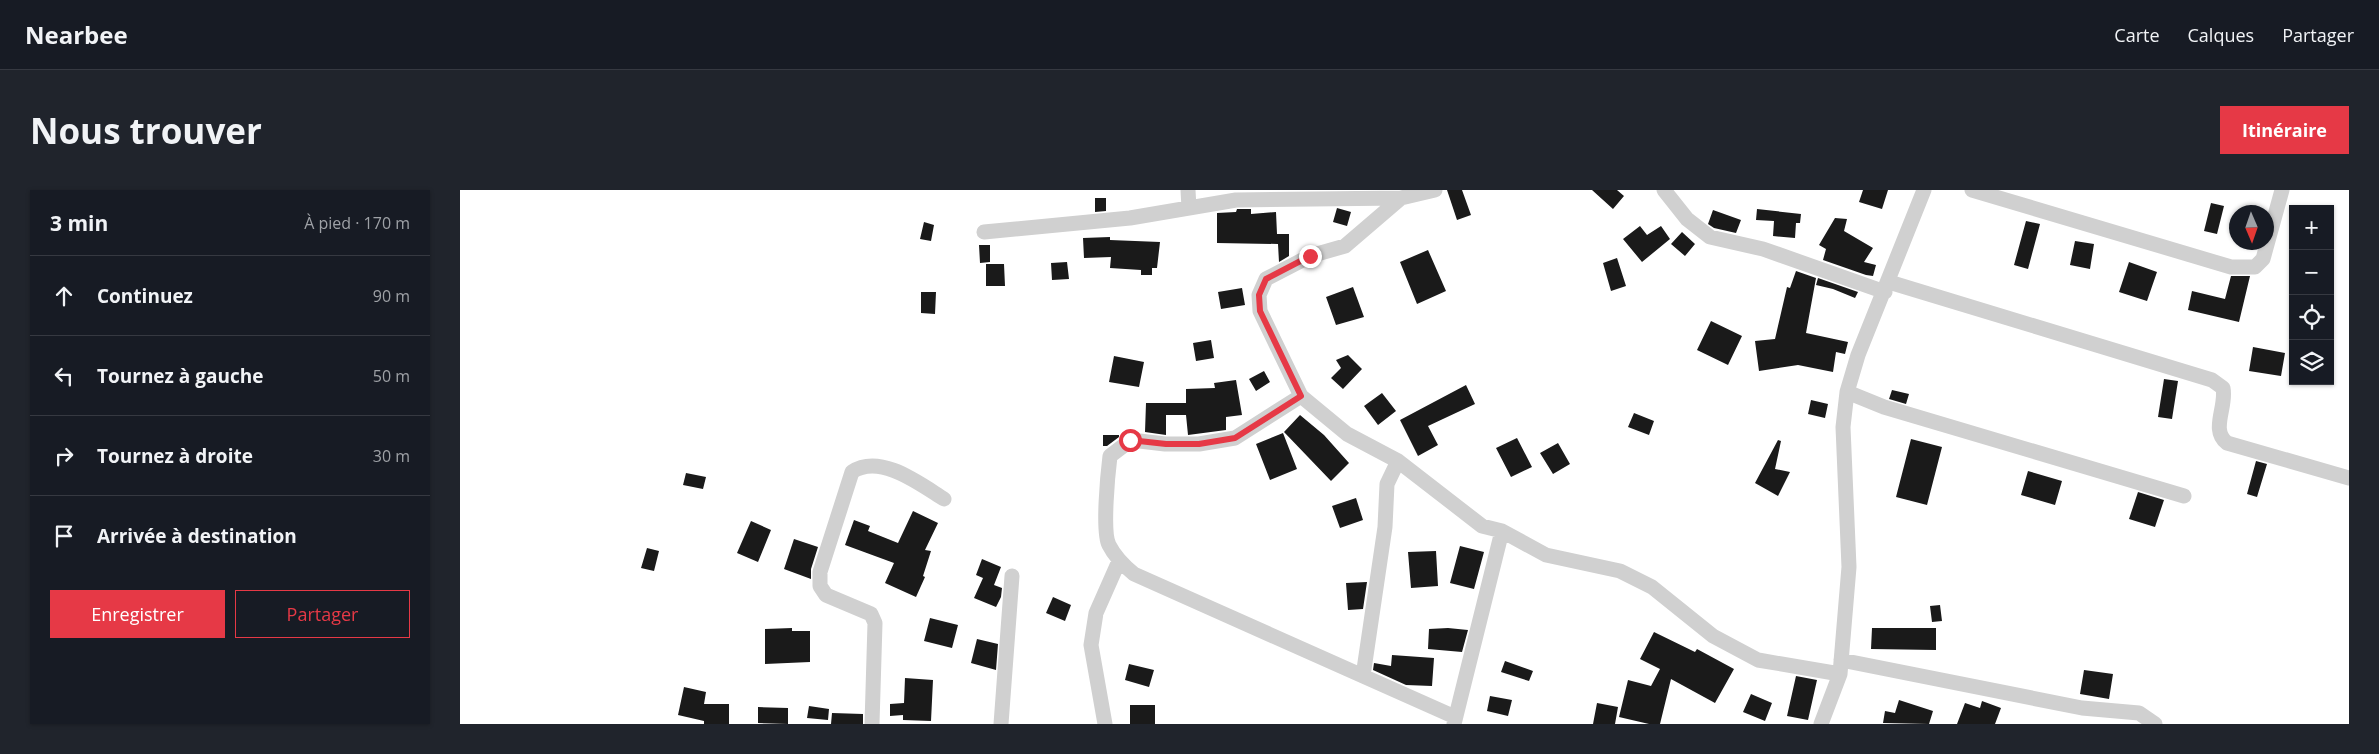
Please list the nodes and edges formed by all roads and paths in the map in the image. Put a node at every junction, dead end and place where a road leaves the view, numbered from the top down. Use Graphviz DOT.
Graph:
graph roads {
  1 [pos="1188,190"];
  2 [pos="1435,190"];
  3 [pos="1664,190"];
  4 [pos="1924,190"];
  5 [pos="1972,190"];
  6 [pos="2282,190"];
  7 [pos="1401,198"];
  8 [pos="1189,208"];
  9 [pos="984,232"];
  10 [pos="1887,287"];
  11 [pos="1847,392"];
  12 [pos="1301,396"];
  13 [pos="1398,462"];
  14 [pos="2349,478"];
  15 [pos="2184,496"];
  16 [pos="944,499"];
  17 [pos="1502,531"];
  18 [pos="1119,561"];
  19 [pos="1012,576"];
  20 [pos="1840,667"];
  21 [pos="1363,676"];
  22 [pos="1455,721"];
  23 [pos="872,724"];
  24 [pos="1000,724"];
  25 [pos="1105,724"];
  26 [pos="1822,724"];
  27 [pos="2155,724"];
  1 -- 8 [label="street"];
  2 -- 7 [label="street"];
  3 -- 10 [label="street"];
  4 -- 10 [label="street"];
  5 -- 6 [label="street"];
  7 -- 8 [label="street"];
  7 -- 12 [label="street"];
  8 -- 9 [label="street"];
  10 -- 11 [label="street"];
  10 -- 14 [label="street"];
  11 -- 15 [label="street"];
  11 -- 20 [label="street"];
  12 -- 13 [label="street"];
  12 -- 18 [label="street"];
  13 -- 17 [label="street"];
  13 -- 21 [label="street"];
  16 -- 23 [label="street"];
  17 -- 20 [label="street"];
  17 -- 22 [label="street"];
  18 -- 21 [label="street"];
  18 -- 25 [label="street"];
  19 -- 24 [label="street"];
  20 -- 26 [label="street"];
  20 -- 27 [label="street"];
  21 -- 22 [label="street"];
}
